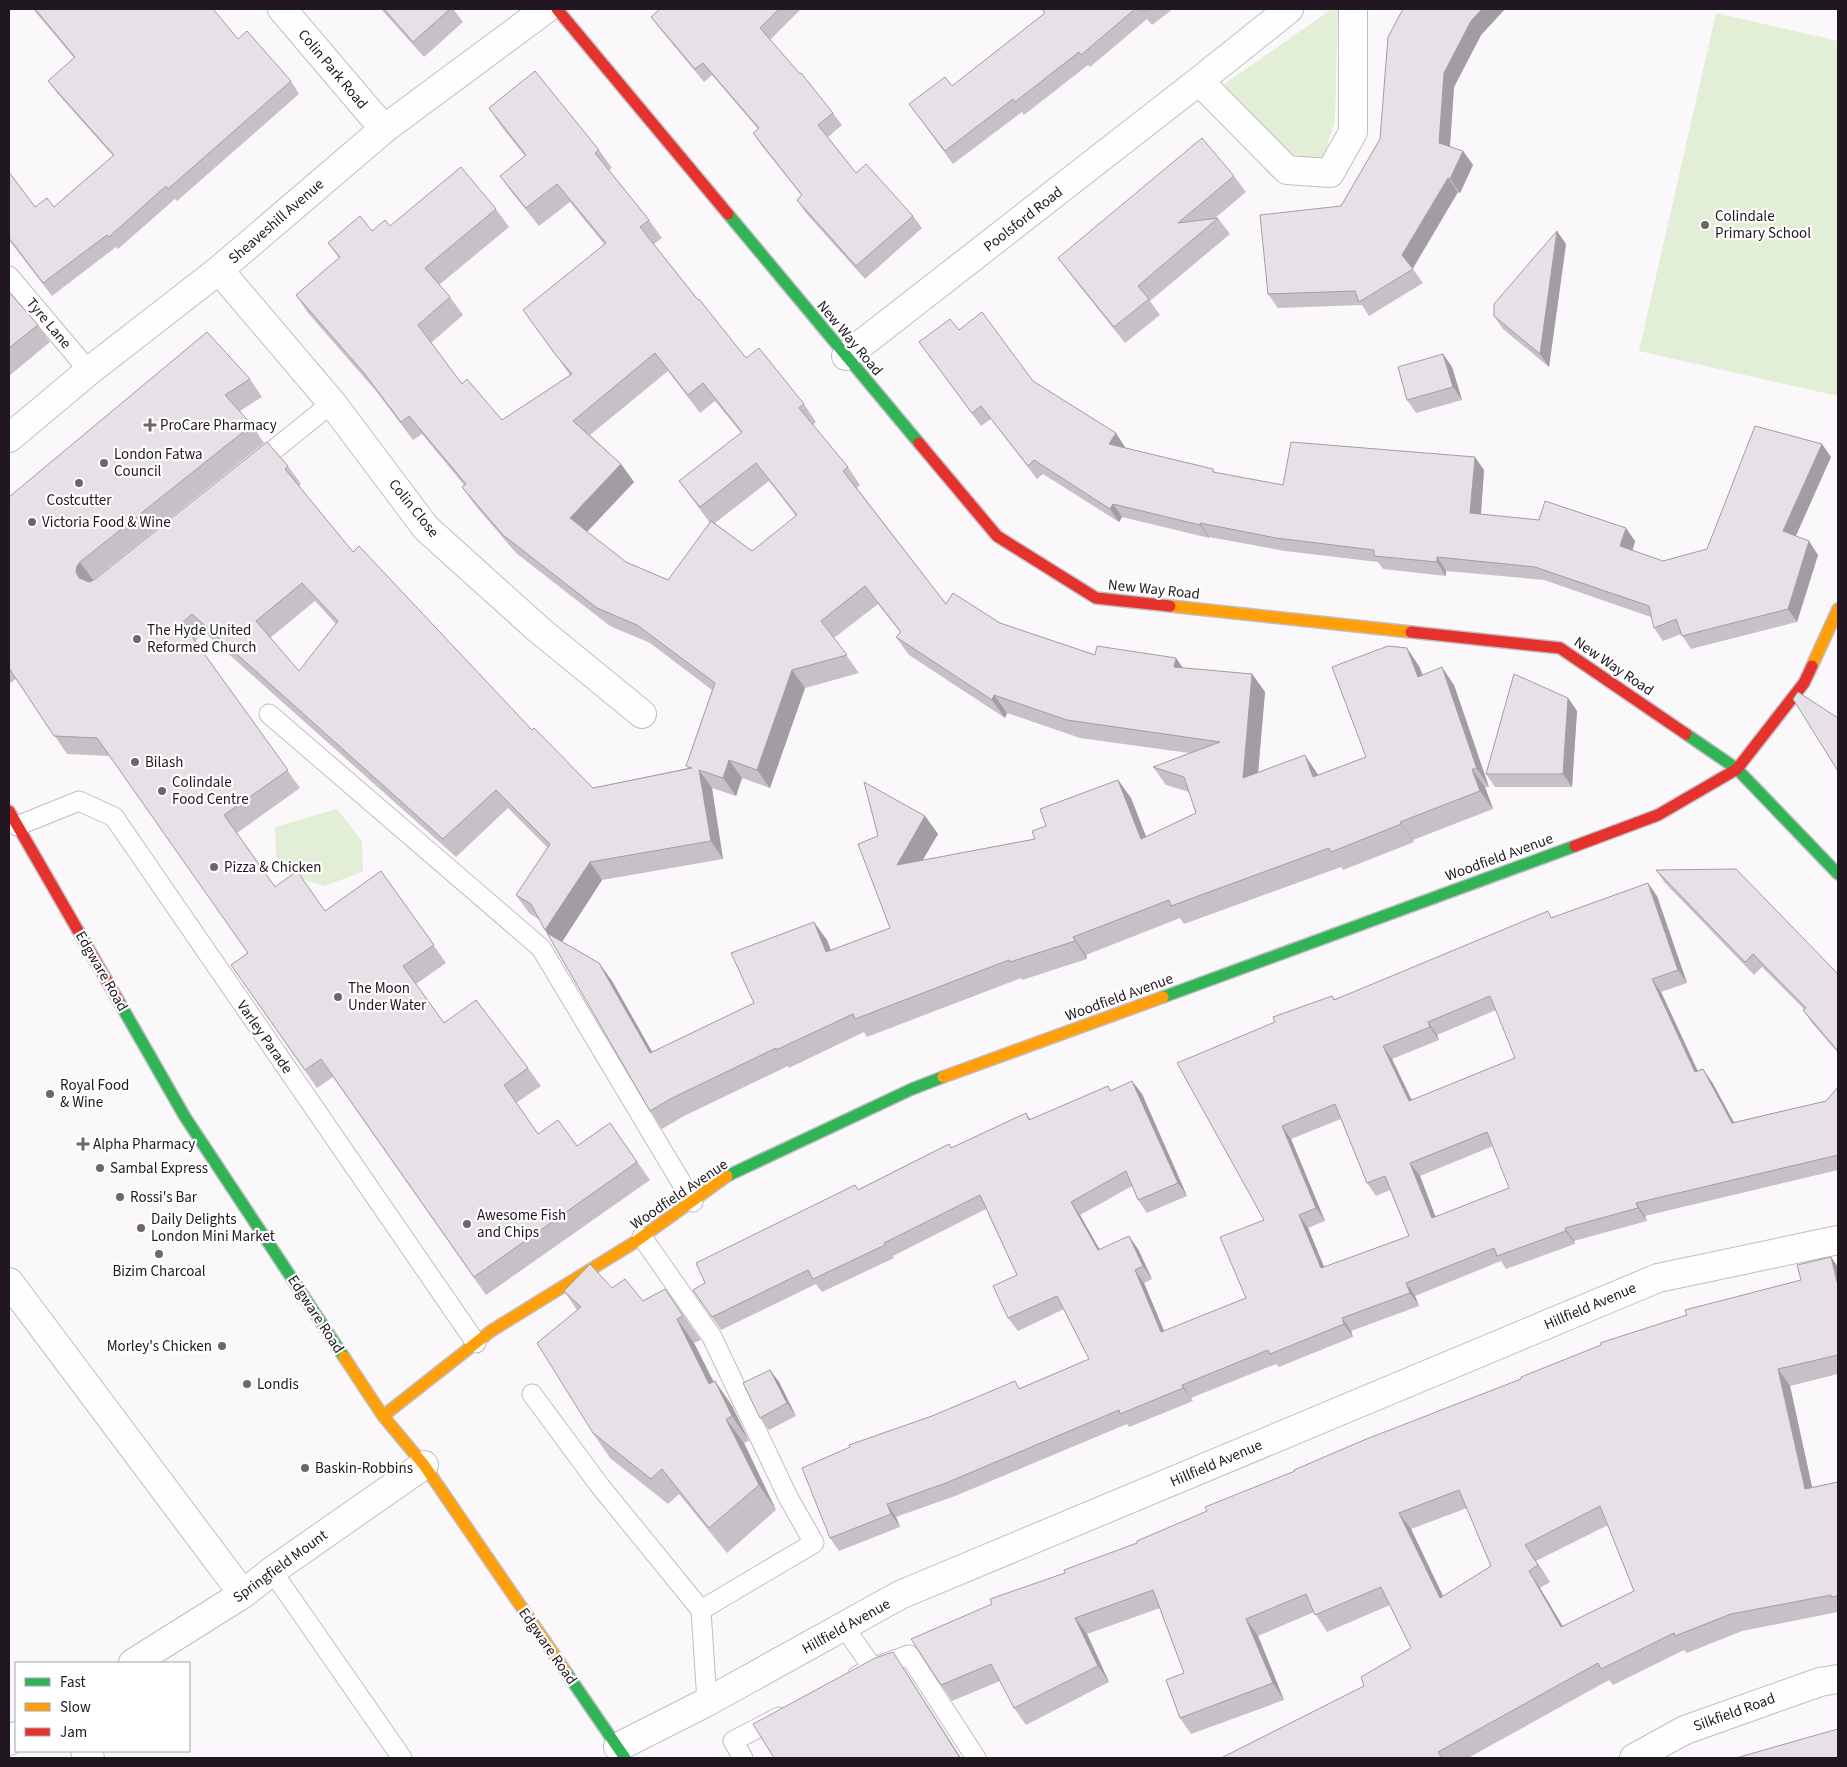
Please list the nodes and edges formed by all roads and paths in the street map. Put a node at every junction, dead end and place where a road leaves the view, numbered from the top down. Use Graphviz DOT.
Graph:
graph roads {
  1 [pos="282,9"];
  2 [pos="546,9"];
  3 [pos="557,9"];
  4 [pos="1289,9"];
  5 [pos="1353,9"];
  6 [pos="1199,81"];
  7 [pos="384,129"];
  8 [pos="219,270"];
  9 [pos="9,276"];
  10 [pos="846,356"];
  11 [pos="89,371"];
  12 [pos="332,403"];
  13 [pos="9,438"];
  14 [pos="239,477"];
  15 [pos="1838,609"];
  16 [pos="269,714"];
  17 [pos="642,714"];
  18 [pos="1737,769"];
  19 [pos="12,825"];
  20 [pos="34,852"];
  21 [pos="1838,874"];
  22 [pos="693,1202"];
  23 [pos="642,1237"];
  24 [pos="1838,1240"];
  25 [pos="9,1282"];
  26 [pos="476,1343"];
  27 [pos="532,1394"];
  28 [pos="383,1416"];
  29 [pos="424,1465"];
  30 [pos="272,1571"];
  31 [pos="243,1594"];
  32 [pos="701,1610"];
  33 [pos="844,1627"];
  34 [pos="135,1662"];
  35 [pos="873,1668"];
  36 [pos="1838,1679"];
  37 [pos="838,1686"];
  38 [pos="707,1702"];
  39 [pos="794,1709"];
  40 [pos="622,1753"];
  41 [pos="402,1758"];
  42 [pos="743,1758"];
  43 [pos="976,1758"];
  44 [pos="1634,1758"];
  1 -- 7 [label="street, Colin Park Road"];
  2 -- 7 [label="street, Sheaveshill Avenue"];
  3 -- 10 [label="street, New Way Road"];
  4 -- 6 [label="street, Poolsford Road"];
  5 -- 6 [label="street"];
  6 -- 10 [label="street, Poolsford Road"];
  7 -- 8 [label="street, Sheaveshill Avenue"];
  8 -- 11 [label="street, Sheaveshill Avenue"];
  8 -- 12 [label="street, Colin Close"];
  9 -- 11 [label="lane, Tyre Lane"];
  10 -- 18 [label="street, New Way Road"];
  11 -- 13 [label="street, Sheaveshill Avenue"];
  12 -- 14 [label="lane"];
  12 -- 17 [label="street, Colin Close"];
  15 -- 18 [label="street, Woodfield Avenue"];
  16 -- 22 [label="lane"];
  18 -- 21 [label="street, New Way Road"];
  18 -- 22 [label="street, Woodfield Avenue"];
  19 -- 20 [label="lane, Edgware Road"];
  19 -- 26 [label="lane, Varley Parade"];
  20 -- 28 [label="street, Edgware Road"];
  22 -- 23 [label="street, Woodfield Avenue"];
  23 -- 26 [label="street, Woodfield Avenue"];
  23 -- 32 [label="lane"];
  24 -- 33 [label="street, Hillfield Avenue"];
  25 -- 31 [label="street"];
  26 -- 28 [label="street, Woodfield Avenue"];
  27 -- 32 [label="lane"];
  28 -- 29 [label="street, Edgware Road"];
  29 -- 30 [label="street, Springfield Mount"];
  29 -- 40 [label="street, Edgware Road"];
  30 -- 31 [label="street, Springfield Mount"];
  30 -- 41 [label="lane"];
  31 -- 34 [label="street, Springfield Mount"];
  32 -- 38 [label="lane"];
  33 -- 35 [label="lane"];
  33 -- 38 [label="street, Hillfield Avenue"];
  35 -- 37 [label="lane"];
  35 -- 43 [label="lane"];
  36 -- 44 [label="street, Silkfield Road"];
  38 -- 40 [label="street, Hillfield Avenue"];
  39 -- 42 [label="lane"];
}
